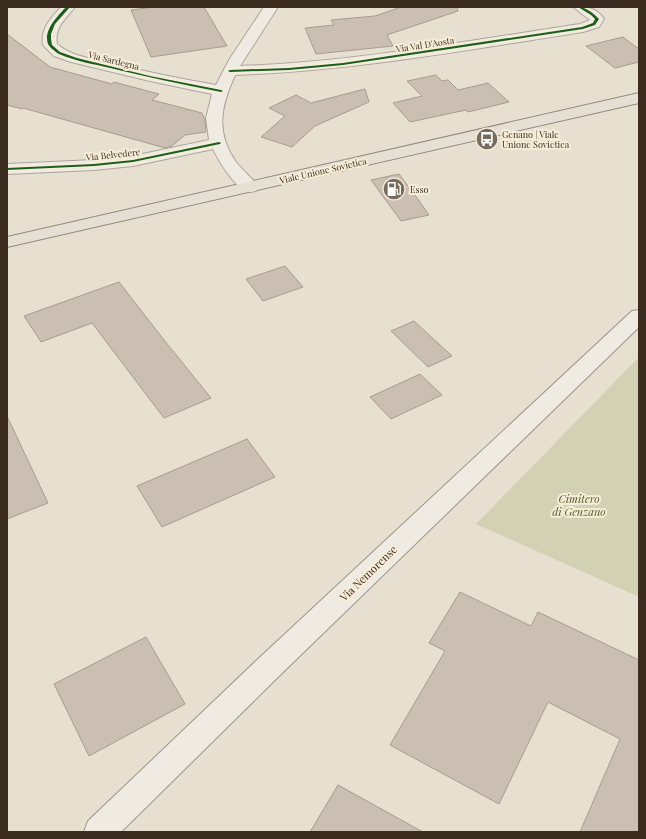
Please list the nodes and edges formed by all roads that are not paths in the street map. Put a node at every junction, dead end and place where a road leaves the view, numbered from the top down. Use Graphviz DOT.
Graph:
graph roads {
  1 [pos="68,7"];
  2 [pos="271,7"];
  3 [pos="580,7"];
  4 [pos="230,71"];
  5 [pos="221,91"];
  6 [pos="639,98"];
  7 [pos="219,143"];
  8 [pos="7,169"];
  9 [pos="250,187"];
  10 [pos="7,242"];
  11 [pos="639,316"];
  12 [pos="99,832"];
  1 -- 5 [label="street, Via Sardegna"];
  2 -- 4 [label="street"];
  3 -- 4 [label="street, Via Val D'Aosta"];
  4 -- 5 [label="street"];
  5 -- 7 [label="street"];
  6 -- 9 [label="main road, Viale Unione Sovietica"];
  7 -- 8 [label="street, Via Belvedere"];
  7 -- 9 [label="street"];
  9 -- 10 [label="main road, Viale Unione Sovietica"];
  11 -- 12 [label="street, Via Nemorense"];
}
